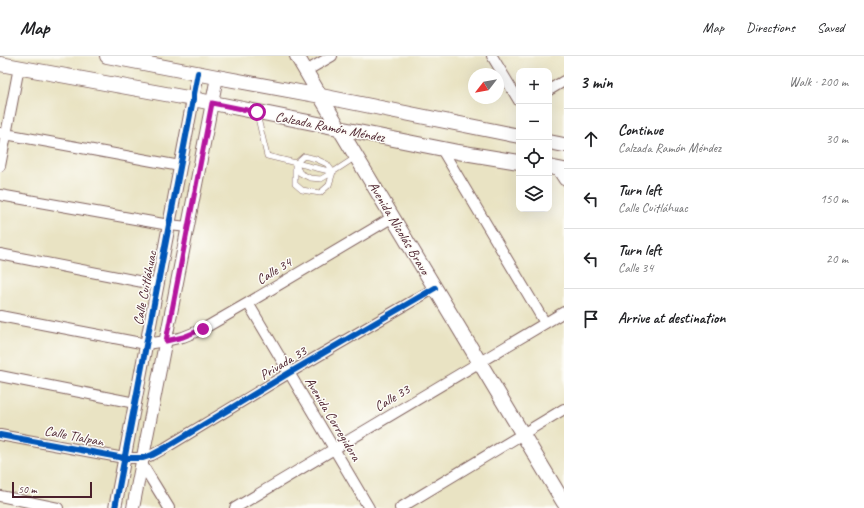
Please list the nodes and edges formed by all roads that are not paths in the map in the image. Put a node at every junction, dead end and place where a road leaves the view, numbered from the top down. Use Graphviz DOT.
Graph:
graph roads {
  1 [pos="107,56"];
  2 [pos="298,56"];
  3 [pos="332,56"];
  4 [pos="492,56"];
  5 [pos="0,64"];
  6 [pos="19,67"];
  7 [pos="306,71"];
  8 [pos="198,73"];
  9 [pos="217,77"];
  10 [pos="564,81"];
  11 [pos="552,88"];
  12 [pos="321,96"];
  13 [pos="516,96"];
  14 [pos="193,99"];
  15 [pos="212,103"];
  16 [pos="257,112"];
  17 [pos="339,128"];
  18 [pos="3,134"];
  19 [pos="516,135"];
  20 [pos="552,143"];
  21 [pos="564,145"];
  22 [pos="441,148"];
  23 [pos="356,157"];
  24 [pos="516,161"];
  25 [pos="295,164"];
  26 [pos="0,166"];
  27 [pos="180,166"];
  28 [pos="333,172"];
  29 [pos="0,194"];
  30 [pos="393,216"];
  31 [pos="169,226"];
  32 [pos="188,227"];
  33 [pos="0,254"];
  34 [pos="158,285"];
  35 [pos="435,288"];
  36 [pos="248,303"];
  37 [pos="564,312"];
  38 [pos="0,316"];
  39 [pos="545,323"];
  40 [pos="166,341"];
  41 [pos="146,344"];
  42 [pos="480,362"];
  43 [pos="289,373"];
  44 [pos="0,376"];
  45 [pos="135,403"];
  46 [pos="564,410"];
  47 [pos="523,434"];
  48 [pos="0,435"];
  49 [pos="334,449"];
  50 [pos="124,458"];
  51 [pos="142,461"];
  52 [pos="0,496"];
  53 [pos="564,503"];
  54 [pos="47,507"];
  55 [pos="58,508"];
  56 [pos="115,508"];
  57 [pos="133,508"];
  58 [pos="169,508"];
  59 [pos="235,508"];
  60 [pos="369,508"];
  61 [pos="400,508"];
  1 -- 8 [label="main road, Calzada Ramón Méndez"];
  2 -- 7 [label="main road, Avenida Nicolás Bravo"];
  3 -- 7 [label="street"];
  4 -- 13 [label="street"];
  5 -- 6 [label="main road, Calzada Ramón Méndez"];
  6 -- 14 [label="main road, Calzada Ramón Méndez"];
  6 -- 18 [label="street"];
  7 -- 12 [label="main road, Avenida Nicolás Bravo"];
  8 -- 9 [label="main road, Calzada Ramón Méndez"];
  8 -- 14 [label="street, Calle Cuitláhuac"];
  9 -- 12 [label="main road, Calzada Ramón Méndez"];
  9 -- 15 [label="street"];
  10 -- 11 [label="street"];
  12 -- 17 [label="main road, Avenida Nicolás Bravo"];
  12 -- 19 [label="main road, Calzada Ramón Méndez"];
  14 -- 15 [label="main road, Calzada Ramón Méndez"];
  14 -- 27 [label="street, Calle Cuitláhuac"];
  15 -- 16 [label="main road, Calzada Ramón Méndez"];
  15 -- 32 [label="street"];
  16 -- 17 [label="main road, Calzada Ramón Méndez"];
  16 -- 25 [label="lane"];
  17 -- 22 [label="main road, Calzada Ramón Méndez"];
  17 -- 23 [label="main road, Avenida Nicolás Bravo"];
  18 -- 26 [label="street"];
  18 -- 27 [label="street"];
  20 -- 21 [label="main road"];
  22 -- 24 [label="main road, Calzada Ramón Méndez"];
  22 -- 39 [label="street"];
  23 -- 28 [label="lane"];
  23 -- 30 [label="main road, Avenida Nicolás Bravo"];
  25 -- 28 [label="lane"];
  25 -- 28 [label="lane"];
  25 -- 28 [label="lane"];
  25 -- 28 [label="lane"];
  27 -- 31 [label="street, Calle Cuitláhuac"];
  29 -- 31 [label="street"];
  30 -- 35 [label="main road, Avenida Nicolás Bravo"];
  30 -- 36 [label="street, Calle 34"];
  31 -- 32 [label="street"];
  31 -- 34 [label="street, Calle Cuitláhuac"];
  32 -- 40 [label="street"];
  33 -- 34 [label="street"];
  34 -- 41 [label="street, Calle Cuitláhuac"];
  35 -- 42 [label="main road, Avenida Nicolás Bravo"];
  35 -- 43 [label="street, Privada 33"];
  36 -- 40 [label="street, Calle 34"];
  36 -- 43 [label="street, Avenida Corregidora"];
  37 -- 39 [label="street, Calle 33"];
  38 -- 41 [label="street, Calle 34"];
  39 -- 42 [label="street, Calle 33"];
  40 -- 41 [label="street, Calle 34"];
  40 -- 51 [label="street"];
  41 -- 45 [label="street, Calle Cuitláhuac"];
  42 -- 47 [label="main road, Avenida Nicolás Bravo"];
  42 -- 49 [label="street, Calle 33"];
  43 -- 49 [label="street, Avenida Corregidora"];
  43 -- 51 [label="street, Privada 33"];
  44 -- 45 [label="street"];
  45 -- 50 [label="street, Calle Cuitláhuac"];
  46 -- 47 [label="street"];
  47 -- 53 [label="main road, Avenida Nicolás Bravo"];
  47 -- 61 [label="street"];
  48 -- 50 [label="street, Calle Tlalpan"];
  49 -- 59 [label="street, Calle 33"];
  49 -- 60 [label="street, Avenida Corregidora"];
  50 -- 51 [label="street, Calle Tlalpan"];
  50 -- 56 [label="street, Calle Cuitláhuac"];
  51 -- 57 [label="street"];
  51 -- 58 [label="street"];
  52 -- 54 [label="street"];
  54 -- 55 [label="street"];
}
